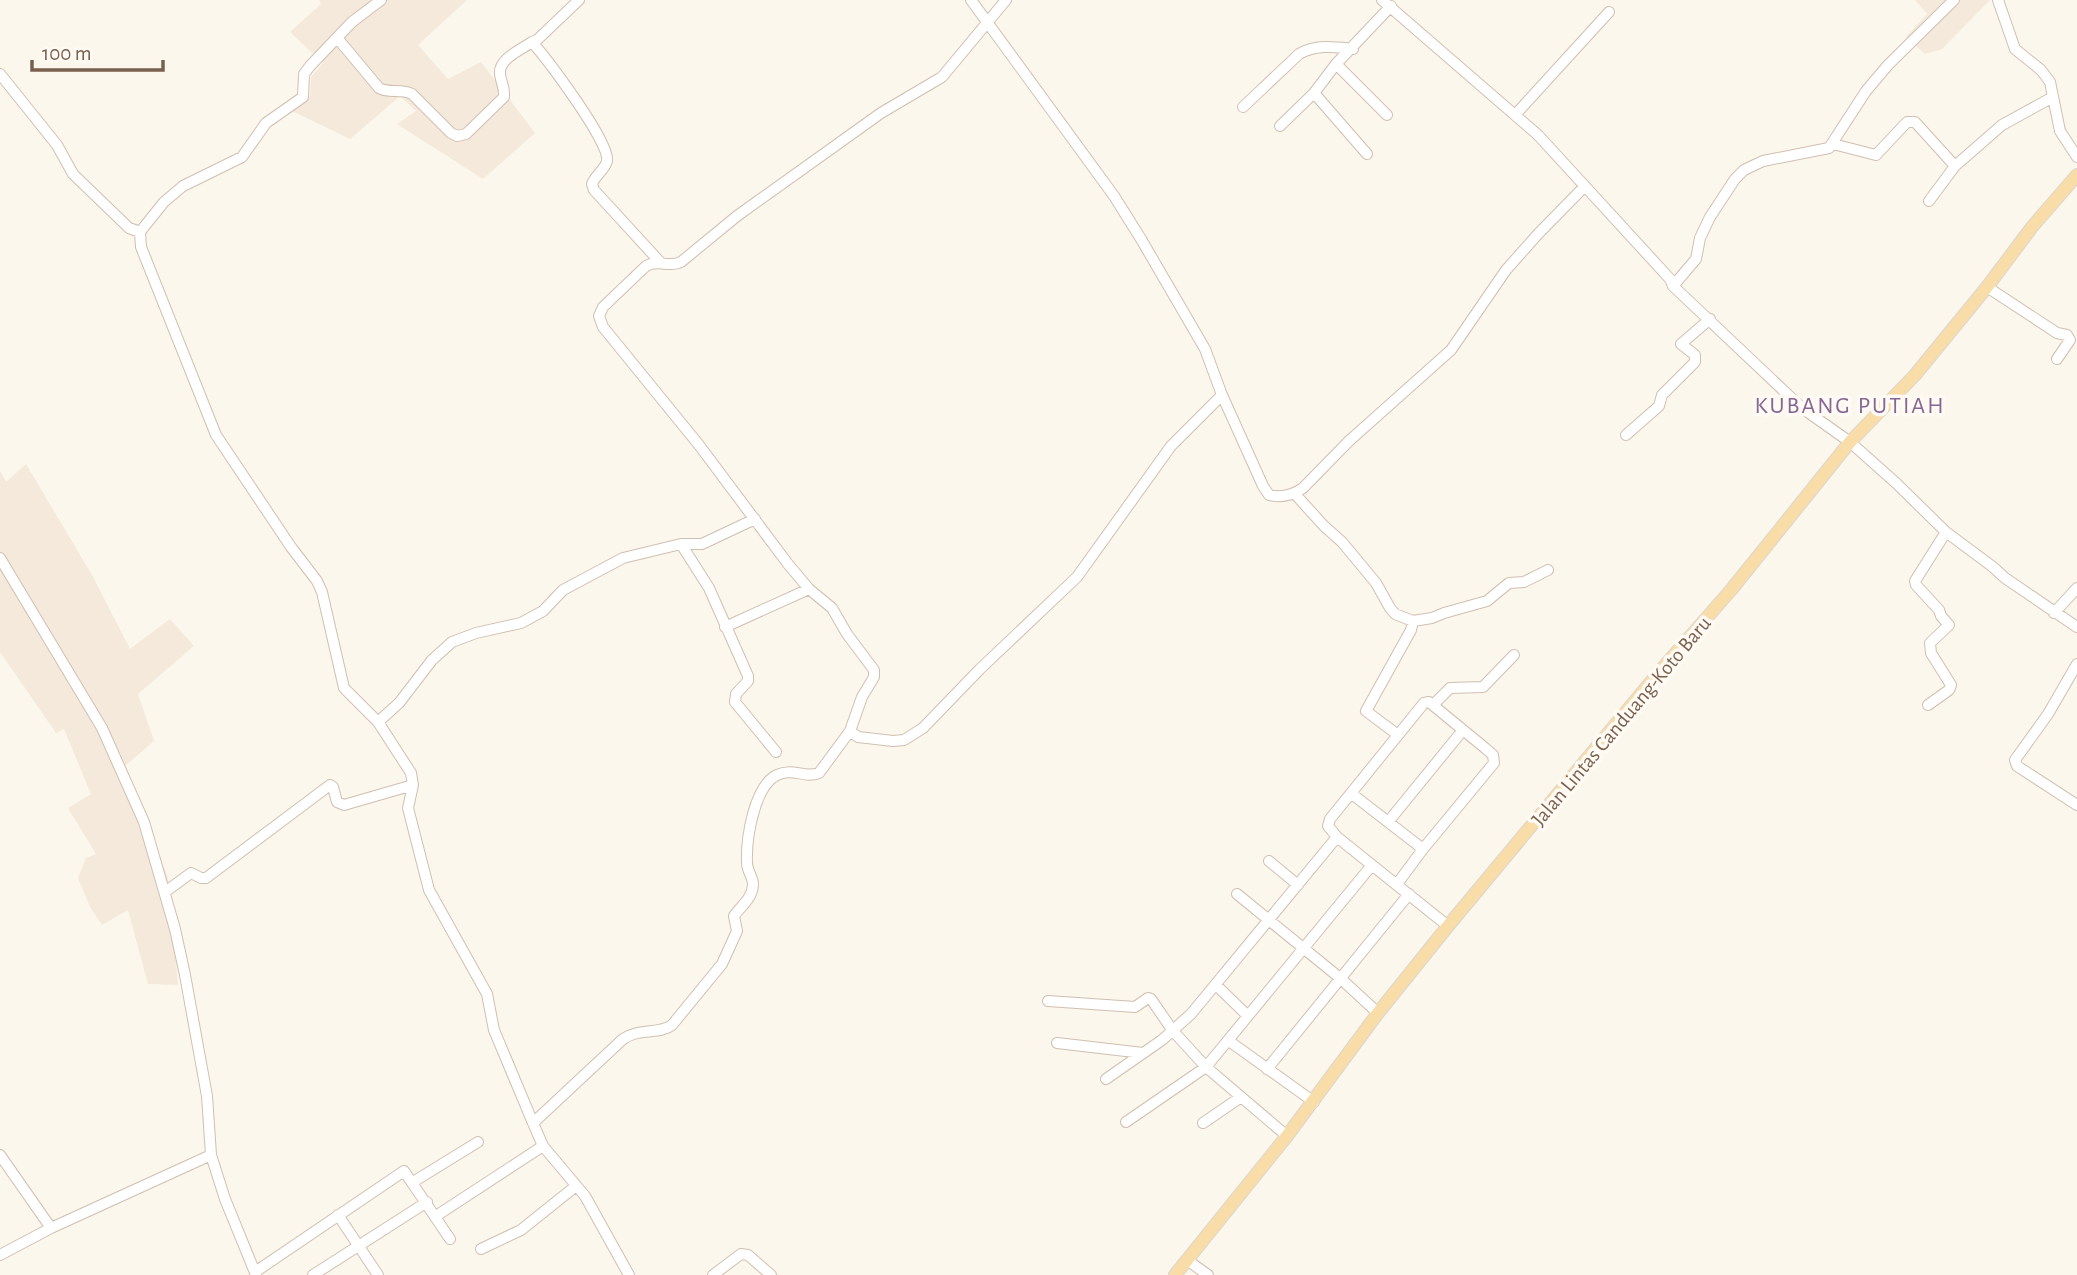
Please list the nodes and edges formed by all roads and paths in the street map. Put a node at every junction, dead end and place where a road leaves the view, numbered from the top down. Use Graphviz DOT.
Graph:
graph roads {
  1 [pos="381,0"];
  2 [pos="579,0"];
  3 [pos="971,0"];
  4 [pos="1006,0"];
  5 [pos="1954,0"];
  6 [pos="1998,0"];
  7 [pos="1387,3"];
  8 [pos="1609,12"];
  9 [pos="987,23"];
  10 [pos="338,39"];
  11 [pos="532,42"];
  12 [pos="1353,49"];
  13 [pos="1336,64"];
  14 [pos="0,74"];
  15 [pos="1314,93"];
  16 [pos="2053,97"];
  17 [pos="1243,107"];
  18 [pos="1387,115"];
  19 [pos="1515,115"];
  20 [pos="1280,126"];
  21 [pos="1833,144"];
  22 [pos="1367,154"];
  23 [pos="2077,157"];
  24 [pos="1955,166"];
  25 [pos="2077,175"];
  26 [pos="1586,186"];
  27 [pos="1929,201"];
  28 [pos="140,232"];
  29 [pos="660,262"];
  30 [pos="1673,286"];
  31 [pos="1987,287"];
  32 [pos="1710,319"];
  33 [pos="2057,359"];
  34 [pos="1222,394"];
  35 [pos="1626,435"];
  36 [pos="1850,442"];
  37 [pos="1294,494"];
  38 [pos="755,519"];
  39 [pos="1946,532"];
  40 [pos="681,544"];
  41 [pos="0,558"];
  42 [pos="1548,570"];
  43 [pos="2077,588"];
  44 [pos="809,589"];
  45 [pos="2054,613"];
  46 [pos="1413,621"];
  47 [pos="725,627"];
  48 [pos="2077,627"];
  49 [pos="1514,655"];
  50 [pos="2077,664"];
  51 [pos="1434,704"];
  52 [pos="1928,705"];
  53 [pos="378,722"];
  54 [pos="1463,730"];
  55 [pos="850,731"];
  56 [pos="1398,735"];
  57 [pos="776,752"];
  58 [pos="412,785"];
  59 [pos="1352,794"];
  60 [pos="2077,804"];
  61 [pos="1388,822"];
  62 [pos="1337,837"];
  63 [pos="1423,849"];
  64 [pos="1269,861"];
  65 [pos="1372,865"];
  66 [pos="1397,884"];
  67 [pos="1298,885"];
  68 [pos="165,892"];
  69 [pos="1237,894"];
  70 [pos="1409,894"];
  71 [pos="1269,921"];
  72 [pos="1447,926"];
  73 [pos="1303,949"];
  74 [pos="1340,978"];
  75 [pos="1216,985"];
  76 [pos="1048,1000"];
  77 [pos="1378,1013"];
  78 [pos="1248,1016"];
  79 [pos="1173,1031"];
  80 [pos="1229,1041"];
  81 [pos="1057,1043"];
  82 [pos="1143,1053"];
  83 [pos="1206,1067"];
  84 [pos="1267,1069"];
  85 [pos="1106,1079"];
  86 [pos="1241,1097"];
  87 [pos="1314,1102"];
  88 [pos="1126,1122"];
  89 [pos="533,1123"];
  90 [pos="1203,1123"];
  91 [pos="1287,1136"];
  92 [pos="478,1142"];
  93 [pos="543,1146"];
  94 [pos="0,1155"];
  95 [pos="211,1155"];
  96 [pos="413,1182"];
  97 [pos="576,1186"];
  98 [pos="427,1202"];
  99 [pos="338,1215"];
  100 [pos="436,1216"];
  101 [pos="51,1228"];
  102 [pos="450,1239"];
  103 [pos="358,1246"];
  104 [pos="481,1249"];
  105 [pos="0,1255"];
  106 [pos="1187,1260"];
  107 [pos="255,1273"];
  108 [pos="313,1275"];
  109 [pos="379,1275"];
  110 [pos="629,1275"];
  111 [pos="713,1275"];
  112 [pos="771,1275"];
  113 [pos="1175,1275"];
  114 [pos="1208,1275"];
  1 -- 10 [label="street"];
  2 -- 11 [label="street"];
  3 -- 9 [label="street"];
  4 -- 9 [label="street"];
  5 -- 21 [label="street"];
  6 -- 16 [label="street"];
  7 -- 12 [label="street"];
  7 -- 19 [label="street"];
  8 -- 19 [label="street"];
  9 -- 29 [label="street"];
  9 -- 34 [label="street"];
  10 -- 11 [label="street"];
  10 -- 28 [label="street"];
  11 -- 29 [label="street"];
  12 -- 13 [label="street"];
  12 -- 17 [label="street"];
  13 -- 15 [label="street"];
  13 -- 18 [label="street"];
  14 -- 28 [label="street"];
  15 -- 20 [label="street"];
  15 -- 22 [label="street"];
  16 -- 23 [label="street"];
  16 -- 24 [label="street"];
  19 -- 26 [label="street"];
  21 -- 24 [label="street"];
  21 -- 30 [label="street"];
  24 -- 27 [label="street"];
  25 -- 31 [label="main road, Jalan Lintas Canduang-Koto Baru"];
  26 -- 30 [label="street"];
  26 -- 37 [label="street"];
  28 -- 53 [label="street"];
  29 -- 38 [label="street"];
  30 -- 32 [label="street"];
  31 -- 33 [label="street"];
  31 -- 36 [label="main road, Jalan Lintas Canduang-Koto Baru"];
  32 -- 35 [label="street"];
  32 -- 36 [label="street"];
  34 -- 37 [label="street"];
  34 -- 55 [label="street"];
  36 -- 39 [label="street"];
  36 -- 72 [label="main road, Jalan Lintas Canduang-Koto Baru"];
  37 -- 46 [label="street"];
  38 -- 40 [label="street"];
  38 -- 44 [label="street"];
  39 -- 45 [label="street"];
  39 -- 52 [label="street"];
  40 -- 47 [label="street"];
  40 -- 53 [label="street"];
  41 -- 68 [label="street"];
  42 -- 46 [label="street"];
  43 -- 45 [label="street"];
  44 -- 47 [label="street"];
  44 -- 55 [label="street"];
  45 -- 48 [label="street"];
  46 -- 56 [label="street"];
  47 -- 57 [label="street"];
  49 -- 51 [label="street"];
  50 -- 60 [label="street"];
  51 -- 54 [label="street"];
  51 -- 56 [label="street"];
  53 -- 58 [label="street"];
  54 -- 61 [label="street"];
  54 -- 63 [label="street"];
  55 -- 89 [label="street"];
  56 -- 59 [label="street"];
  58 -- 68 [label="street"];
  58 -- 89 [label="street"];
  59 -- 61 [label="street"];
  59 -- 62 [label="street"];
  61 -- 63 [label="street"];
  62 -- 65 [label="street"];
  62 -- 67 [label="street"];
  63 -- 66 [label="street"];
  64 -- 67 [label="street"];
  65 -- 66 [label="street"];
  65 -- 73 [label="street"];
  66 -- 70 [label="street"];
  67 -- 71 [label="street"];
  68 -- 95 [label="street"];
  69 -- 71 [label="street"];
  70 -- 72 [label="street"];
  70 -- 74 [label="street"];
  71 -- 73 [label="street"];
  71 -- 75 [label="street"];
  72 -- 77 [label="main road, Jalan Lintas Canduang-Koto Baru"];
  73 -- 74 [label="street"];
  73 -- 78 [label="street"];
  74 -- 77 [label="street"];
  74 -- 84 [label="street"];
  75 -- 78 [label="street"];
  75 -- 79 [label="street"];
  76 -- 79 [label="street"];
  77 -- 87 [label="main road, Jalan Lintas Canduang-Koto Baru"];
  78 -- 80 [label="street"];
  79 -- 82 [label="street"];
  79 -- 83 [label="street"];
  80 -- 83 [label="street"];
  80 -- 84 [label="street"];
  81 -- 82 [label="street"];
  82 -- 85 [label="street"];
  83 -- 86 [label="street"];
  83 -- 88 [label="street"];
  84 -- 87 [label="street"];
  86 -- 90 [label="street"];
  86 -- 91 [label="street"];
  87 -- 91 [label="main road, Jalan Lintas Canduang-Koto Baru"];
  89 -- 93 [label="street"];
  91 -- 106 [label="main road, Jalan Lintas Canduang-Koto Baru"];
  92 -- 96 [label="street"];
  93 -- 97 [label="street"];
  93 -- 100 [label="street"];
  94 -- 101 [label="street"];
  95 -- 101 [label="street"];
  95 -- 107 [label="street"];
  96 -- 98 [label="street"];
  96 -- 99 [label="street"];
  97 -- 104 [label="street"];
  97 -- 110 [label="street"];
  98 -- 100 [label="street"];
  98 -- 103 [label="street"];
  99 -- 103 [label="street"];
  99 -- 107 [label="street"];
  100 -- 102 [label="street"];
  101 -- 105 [label="street"];
  103 -- 108 [label="street"];
  103 -- 109 [label="street"];
  106 -- 113 [label="main road, Jalan Lintas Canduang-Koto Baru"];
  106 -- 114 [label="street"];
  111 -- 112 [label="street"];
}
